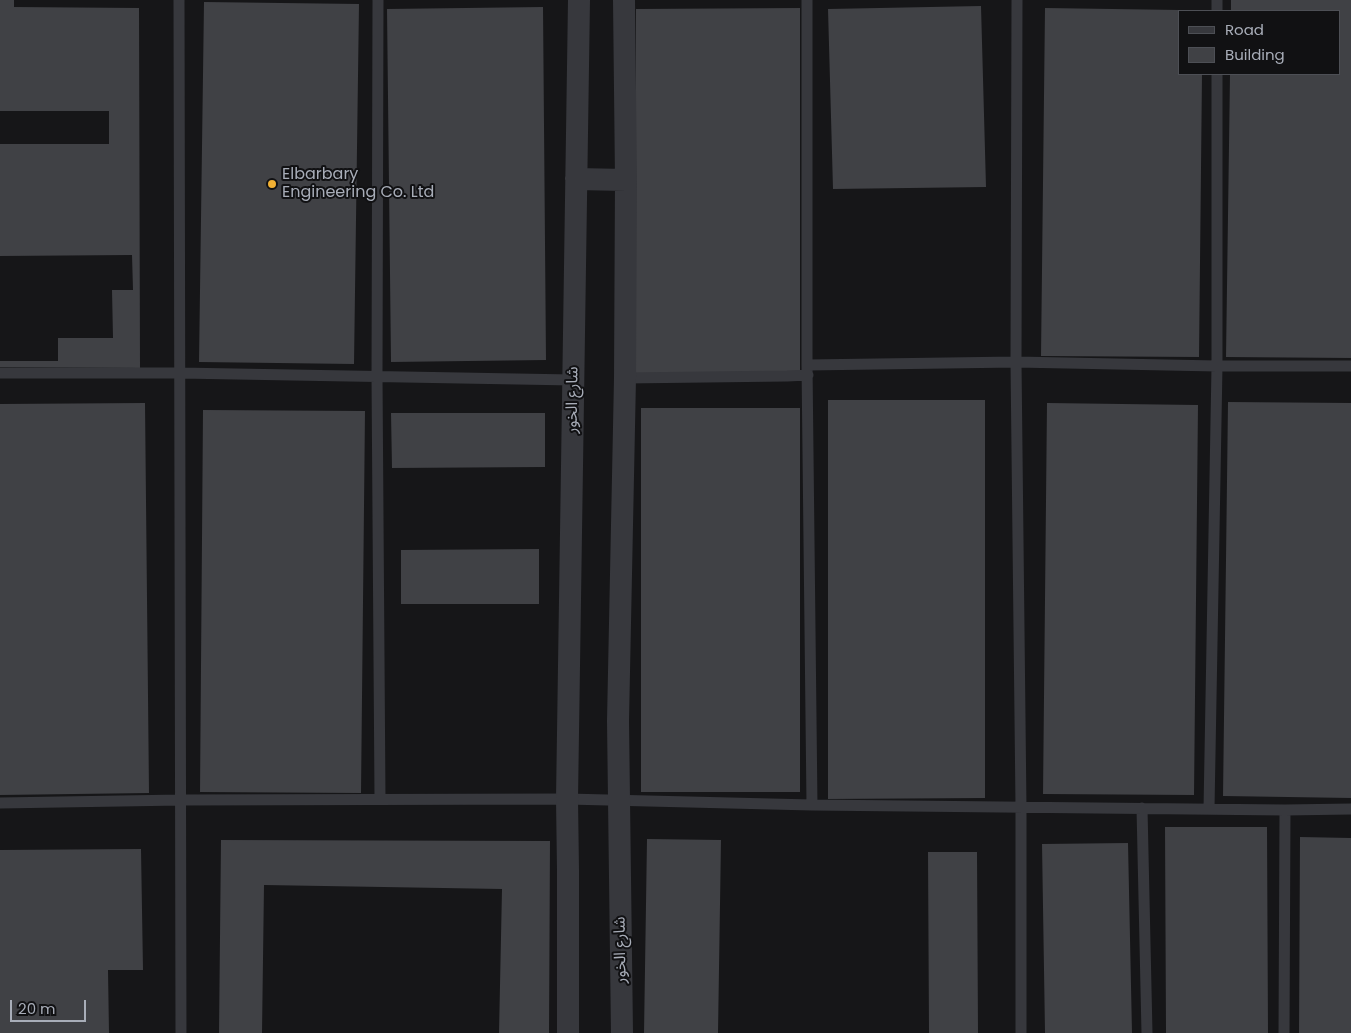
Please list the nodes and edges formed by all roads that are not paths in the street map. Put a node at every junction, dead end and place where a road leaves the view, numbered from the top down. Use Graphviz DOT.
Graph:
graph roads {
  1 [pos="180,0"];
  2 [pos="378,0"];
  3 [pos="579,0"];
  4 [pos="624,0"];
  5 [pos="807,0"];
  6 [pos="1018,0"];
  7 [pos="1217,75"];
  8 [pos="576,179"];
  9 [pos="626,180"];
  10 [pos="1016,362"];
  11 [pos="1217,366"];
  12 [pos="1351,366"];
  13 [pos="807,370"];
  14 [pos="0,373"];
  15 [pos="180,373"];
  16 [pos="377,376"];
  17 [pos="625,378"];
  18 [pos="573,380"];
  19 [pos="380,799"];
  20 [pos="567,799"];
  21 [pos="181,800"];
  22 [pos="619,800"];
  23 [pos="0,803"];
  24 [pos="812,804"];
  25 [pos="1021,807"];
  26 [pos="1142,808"];
  27 [pos="1209,808"];
  28 [pos="1351,809"];
  29 [pos="1285,810"];
  30 [pos="182,1033"];
  31 [pos="568,1033"];
  32 [pos="622,1033"];
  33 [pos="1020,1033"];
  34 [pos="1147,1033"];
  35 [pos="1284,1033"];
  1 -- 15 [label="lane"];
  2 -- 16 [label="lane"];
  3 -- 8 [label="street, شارع الخور"];
  4 -- 9 [label="street, شارع الخور"];
  5 -- 13 [label="lane"];
  6 -- 10 [label="lane"];
  7 -- 11 [label="lane"];
  8 -- 9 [label="street"];
  8 -- 18 [label="street, شارع الخور"];
  9 -- 17 [label="street, شارع الخور"];
  10 -- 11 [label="lane"];
  10 -- 13 [label="lane"];
  10 -- 25 [label="lane"];
  11 -- 12 [label="lane"];
  11 -- 27 [label="lane"];
  13 -- 17 [label="lane"];
  13 -- 24 [label="lane"];
  14 -- 15 [label="lane"];
  15 -- 16 [label="lane"];
  15 -- 21 [label="lane"];
  16 -- 18 [label="lane"];
  16 -- 19 [label="lane"];
  17 -- 22 [label="street, شارع الخور"];
  18 -- 20 [label="street, شارع الخور"];
  19 -- 20 [label="lane"];
  19 -- 21 [label="lane"];
  20 -- 22 [label="lane"];
  20 -- 31 [label="street, شارع الخور"];
  21 -- 23 [label="lane"];
  21 -- 30 [label="lane"];
  22 -- 24 [label="lane"];
  22 -- 32 [label="street, شارع الخور"];
  24 -- 25 [label="lane"];
  25 -- 26 [label="lane"];
  25 -- 33 [label="lane"];
  26 -- 27 [label="lane"];
  26 -- 34 [label="lane"];
  27 -- 29 [label="lane"];
  28 -- 29 [label="lane"];
  29 -- 35 [label="lane"];
}
